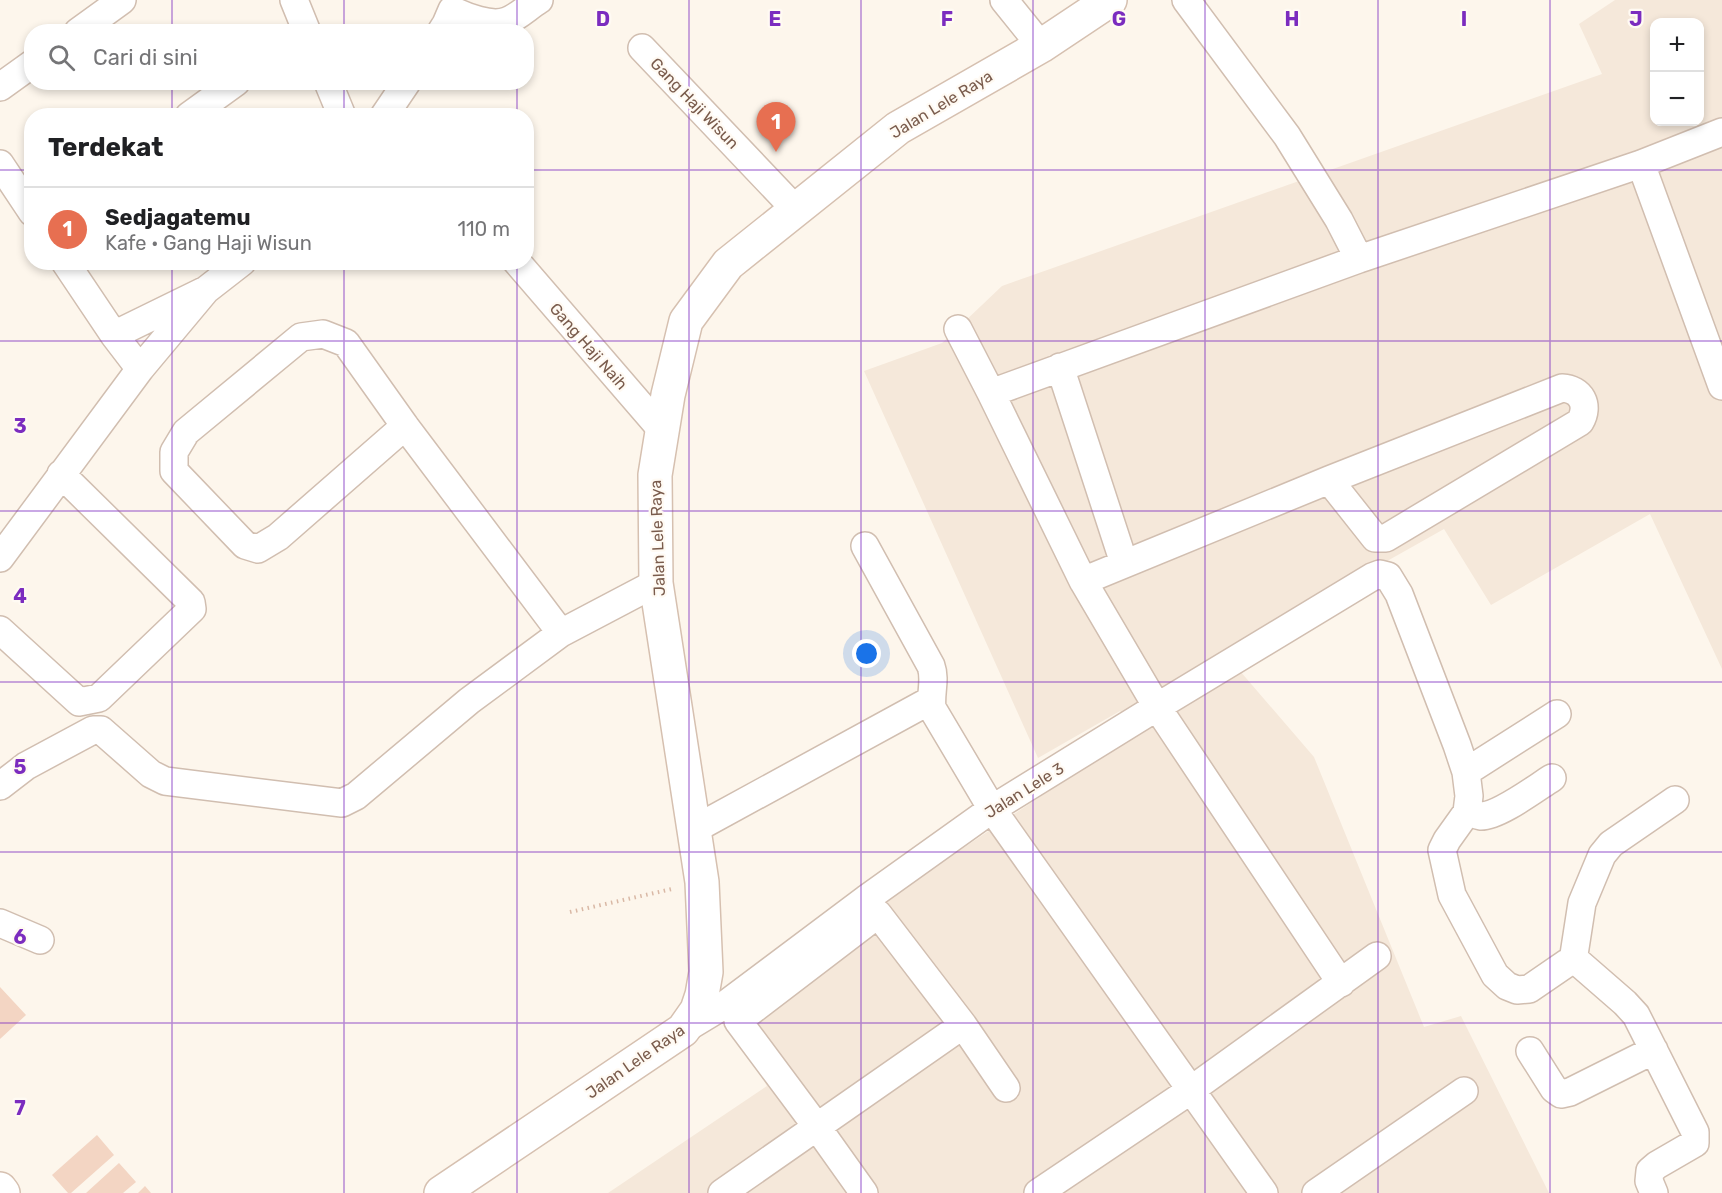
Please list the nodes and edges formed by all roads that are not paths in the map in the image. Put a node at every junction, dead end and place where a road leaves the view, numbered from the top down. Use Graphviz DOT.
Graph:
graph roads {
  1 [pos="122,0"];
  2 [pos="294,0"];
  3 [pos="539,0"];
  4 [pos="1004,0"];
  5 [pos="1110,0"];
  6 [pos="1186,0"];
  7 [pos="447,14"];
  8 [pos="89,24"];
  9 [pos="304,24"];
  10 [pos="1041,46"];
  11 [pos="642,48"];
  12 [pos="24,70"];
  13 [pos="0,87"];
  14 [pos="225,90"];
  15 [pos="331,90"];
  16 [pos="401,90"];
  17 [pos="200,108"];
  18 [pos="339,108"];
  19 [pos="389,108"];
  20 [pos="1722,132"];
  21 [pos="0,164"];
  22 [pos="1641,164"];
  23 [pos="24,200"];
  24 [pos="796,210"];
  25 [pos="1359,259"];
  26 [pos="70,270"];
  27 [pos="232,270"];
  28 [pos="524,270"];
  29 [pos="206,290"];
  30 [pos="958,329"];
  31 [pos="114,335"];
  32 [pos="1060,367"];
  33 [pos="140,369"];
  34 [pos="1722,386"];
  35 [pos="991,393"];
  36 [pos="405,426"];
  37 [pos="661,429"];
  38 [pos="61,474"];
  39 [pos="1329,480"];
  40 [pos="865,546"];
  41 [pos="0,558"];
  42 [pos="1124,563"];
  43 [pos="1083,581"];
  44 [pos="657,583"];
  45 [pos="0,630"];
  46 [pos="561,633"];
  47 [pos="931,700"];
  48 [pos="1157,707"];
  49 [pos="1557,714"];
  50 [pos="1466,772"];
  51 [pos="1552,778"];
  52 [pos="0,786"];
  53 [pos="1675,801"];
  54 [pos="992,809"];
  55 [pos="1467,812"];
  56 [pos="693,830"];
  57 [pos="0,923"];
  58 [pos="40,940"];
  59 [pos="1377,956"];
  60 [pos="1573,961"];
  61 [pos="1341,983"];
  62 [pos="963,1024"];
  63 [pos="683,1030"];
  64 [pos="1654,1050"];
  65 [pos="1530,1051"];
  66 [pos="1006,1089"];
  67 [pos="1191,1090"];
  68 [pos="1464,1091"];
  69 [pos="817,1127"];
  70 [pos="0,1189"];
  71 [pos="3,1193"];
  72 [pos="441,1193"];
  73 [pos="722,1193"];
  74 [pos="864,1193"];
  75 [pos="1038,1193"];
  76 [pos="1264,1193"];
  77 [pos="1316,1193"];
  78 [pos="1654,1193"];
  1 -- 8 [label="street"];
  2 -- 9 [label="street"];
  3 -- 7 [label="street"];
  4 -- 10 [label="street"];
  5 -- 10 [label="street, Jalan Lele Raya"];
  6 -- 25 [label="street"];
  10 -- 24 [label="street, Jalan Lele Raya"];
  11 -- 24 [label="street, Gang Haji Wisun"];
  12 -- 13 [label="street"];
  14 -- 17 [label="street"];
  15 -- 18 [label="street"];
  16 -- 19 [label="street"];
  20 -- 22 [label="street"];
  21 -- 23 [label="street"];
  22 -- 25 [label="street"];
  22 -- 34 [label="street"];
  24 -- 37 [label="street, Jalan Lele Raya"];
  25 -- 32 [label="street"];
  26 -- 31 [label="street"];
  27 -- 29 [label="street"];
  28 -- 37 [label="street, Gang Haji Naih"];
  29 -- 31 [label="street"];
  29 -- 33 [label="street"];
  30 -- 35 [label="street"];
  31 -- 33 [label="street"];
  32 -- 35 [label="street"];
  32 -- 42 [label="street"];
  33 -- 38 [label="street"];
  35 -- 43 [label="street"];
  36 -- 36 [label="street"];
  36 -- 46 [label="street"];
  37 -- 44 [label="street, Jalan Lele Raya"];
  38 -- 41 [label="street"];
  38 -- 45 [label="street"];
  39 -- 39 [label="street"];
  39 -- 42 [label="street"];
  40 -- 47 [label="street"];
  42 -- 43 [label="street"];
  43 -- 48 [label="street"];
  44 -- 46 [label="street"];
  44 -- 56 [label="street, Jalan Lele Raya"];
  46 -- 52 [label="street"];
  47 -- 54 [label="street"];
  47 -- 56 [label="street"];
  48 -- 50 [label="street, Jalan Lele 3"];
  48 -- 54 [label="street, Jalan Lele 3"];
  48 -- 61 [label="street"];
  49 -- 50 [label="street"];
  50 -- 55 [label="street"];
  51 -- 55 [label="street"];
  53 -- 60 [label="street"];
  54 -- 63 [label="street, Jalan Lele 3"];
  54 -- 67 [label="street"];
  55 -- 60 [label="street"];
  56 -- 63 [label="street, Jalan Lele Raya"];
  57 -- 58 [label="street"];
  59 -- 61 [label="street"];
  60 -- 64 [label="street"];
  61 -- 67 [label="street"];
  62 -- 66 [label="street"];
  62 -- 69 [label="street"];
  62 -- 69 [label="street"];
  63 -- 72 [label="street, Jalan Lele Raya"];
  64 -- 65 [label="street"];
  64 -- 78 [label="street"];
  67 -- 75 [label="street"];
  67 -- 76 [label="street"];
  68 -- 77 [label="street"];
  69 -- 73 [label="street"];
  69 -- 74 [label="street"];
  70 -- 71 [label="street"];
}
